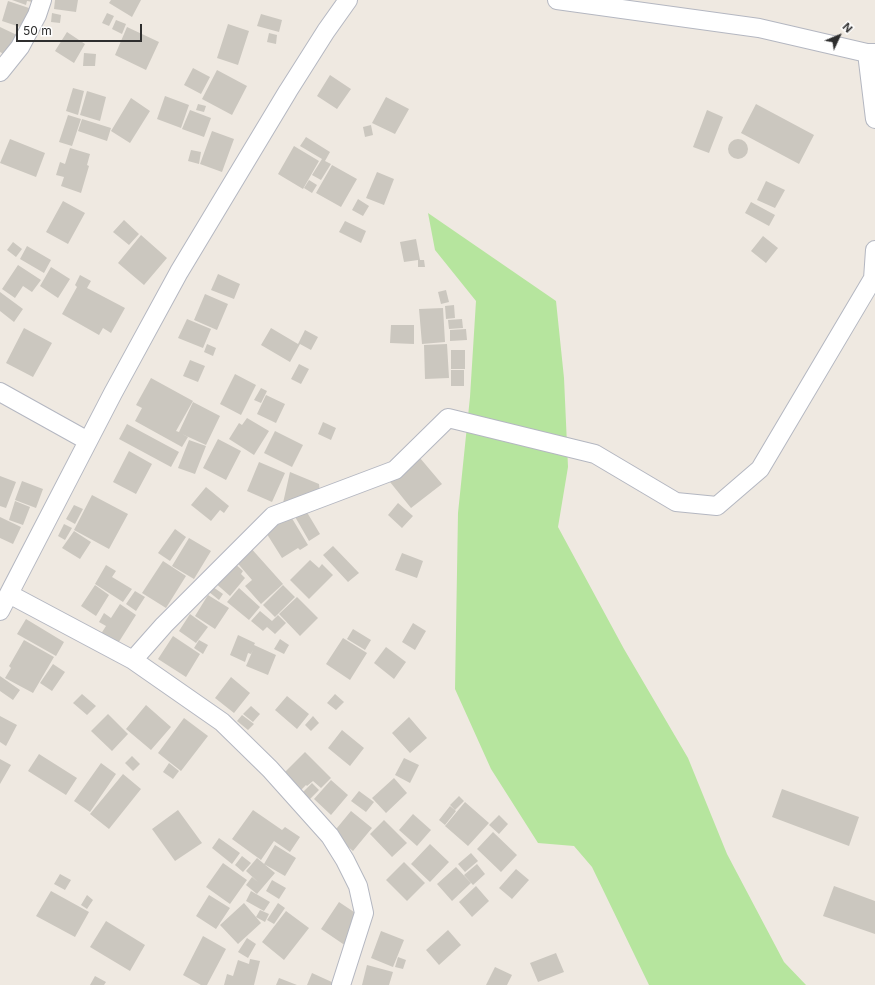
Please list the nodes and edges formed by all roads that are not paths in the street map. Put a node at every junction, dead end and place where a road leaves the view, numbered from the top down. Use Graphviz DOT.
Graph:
graph roads {
  1 [pos="42,0"];
  2 [pos="348,0"];
  3 [pos="557,0"];
  4 [pos="871,53"];
  5 [pos="0,72"];
  6 [pos="875,119"];
  7 [pos="875,250"];
  8 [pos="874,278"];
  9 [pos="0,392"];
  10 [pos="88,441"];
  11 [pos="9,594"];
  12 [pos="0,612"];
  13 [pos="133,660"];
  14 [pos="341,985"];
  1 -- 5 [label="street"];
  2 -- 10 [label="street"];
  3 -- 4 [label="street"];
  4 -- 6 [label="street"];
  7 -- 8 [label="street"];
  8 -- 13 [label="street"];
  9 -- 10 [label="street"];
  10 -- 11 [label="street"];
  11 -- 12 [label="street"];
  11 -- 13 [label="street"];
  13 -- 14 [label="street"];
}
